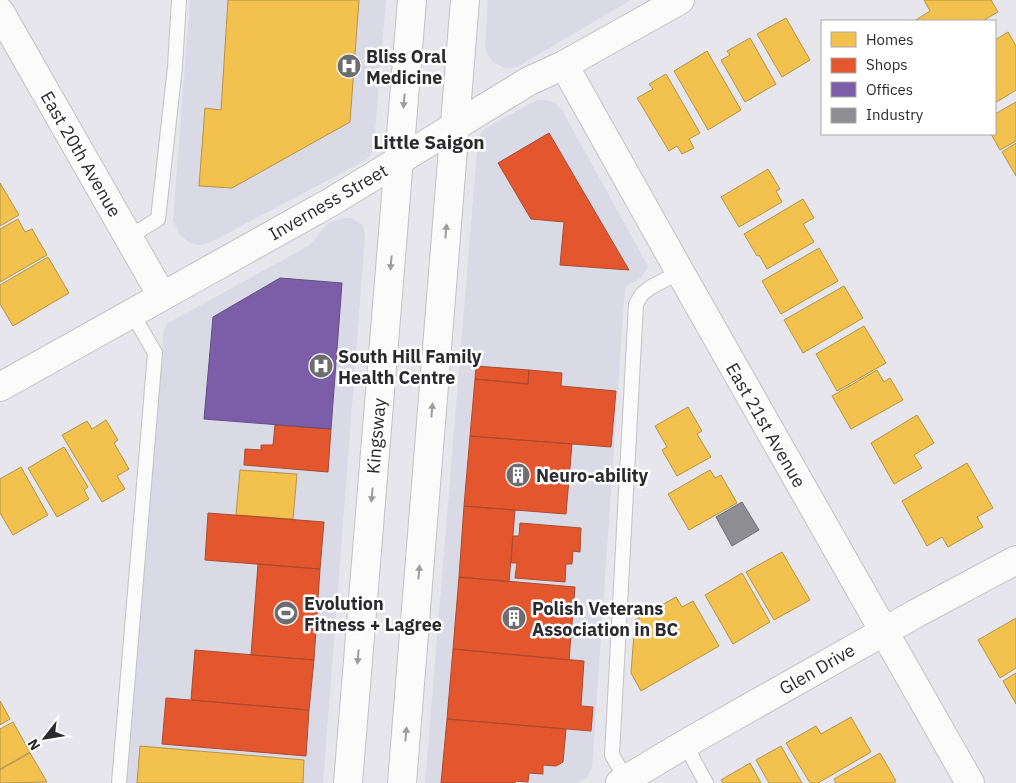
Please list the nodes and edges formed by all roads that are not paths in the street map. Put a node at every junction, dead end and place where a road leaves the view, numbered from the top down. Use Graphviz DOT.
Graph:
graph roads {
  1 [pos="179,0"];
  2 [pos="412,0"];
  3 [pos="465,0"];
  4 [pos="680,0"];
  5 [pos="0,12"];
  6 [pos="564,65"];
  7 [pos="455,127"];
  8 [pos="399,160"];
  9 [pos="129,237"];
  10 [pos="680,272"];
  11 [pos="162,296"];
  12 [pos="132,313"];
  13 [pos="0,388"];
  14 [pos="1016,560"];
  15 [pos="884,632"];
  16 [pos="685,744"];
  17 [pos="623,781"];
  18 [pos="119,783"];
  19 [pos="348,783"];
  20 [pos="402,783"];
  21 [pos="706,783"];
  22 [pos="970,783"];
  1 -- 9 [label="lane"];
  2 -- 8 [label="street, Kingsway, one-way"];
  3 -- 7 [label="street"];
  4 -- 6 [label="street, Inverness Street"];
  5 -- 9 [label="street, East 20th Avenue"];
  6 -- 7 [label="street, Inverness Street"];
  6 -- 10 [label="street, East 21st Avenue"];
  7 -- 8 [label="street, Inverness Street"];
  20 -- 7 [label="street, one-way"];
  8 -- 11 [label="street, Inverness Street"];
  8 -- 19 [label="street, Kingsway, one-way"];
  9 -- 11 [label="street, East 20th Avenue"];
  10 -- 15 [label="street, East 21st Avenue"];
  10 -- 17 [label="lane"];
  11 -- 12 [label="street, Inverness Street"];
  12 -- 13 [label="street, Inverness Street"];
  12 -- 18 [label="lane"];
  14 -- 15 [label="street, Glen Drive"];
  15 -- 16 [label="street, Glen Drive"];
  15 -- 22 [label="street, East 21st Avenue"];
  16 -- 17 [label="street, Glen Drive"];
  16 -- 21 [label="lane"];
}
